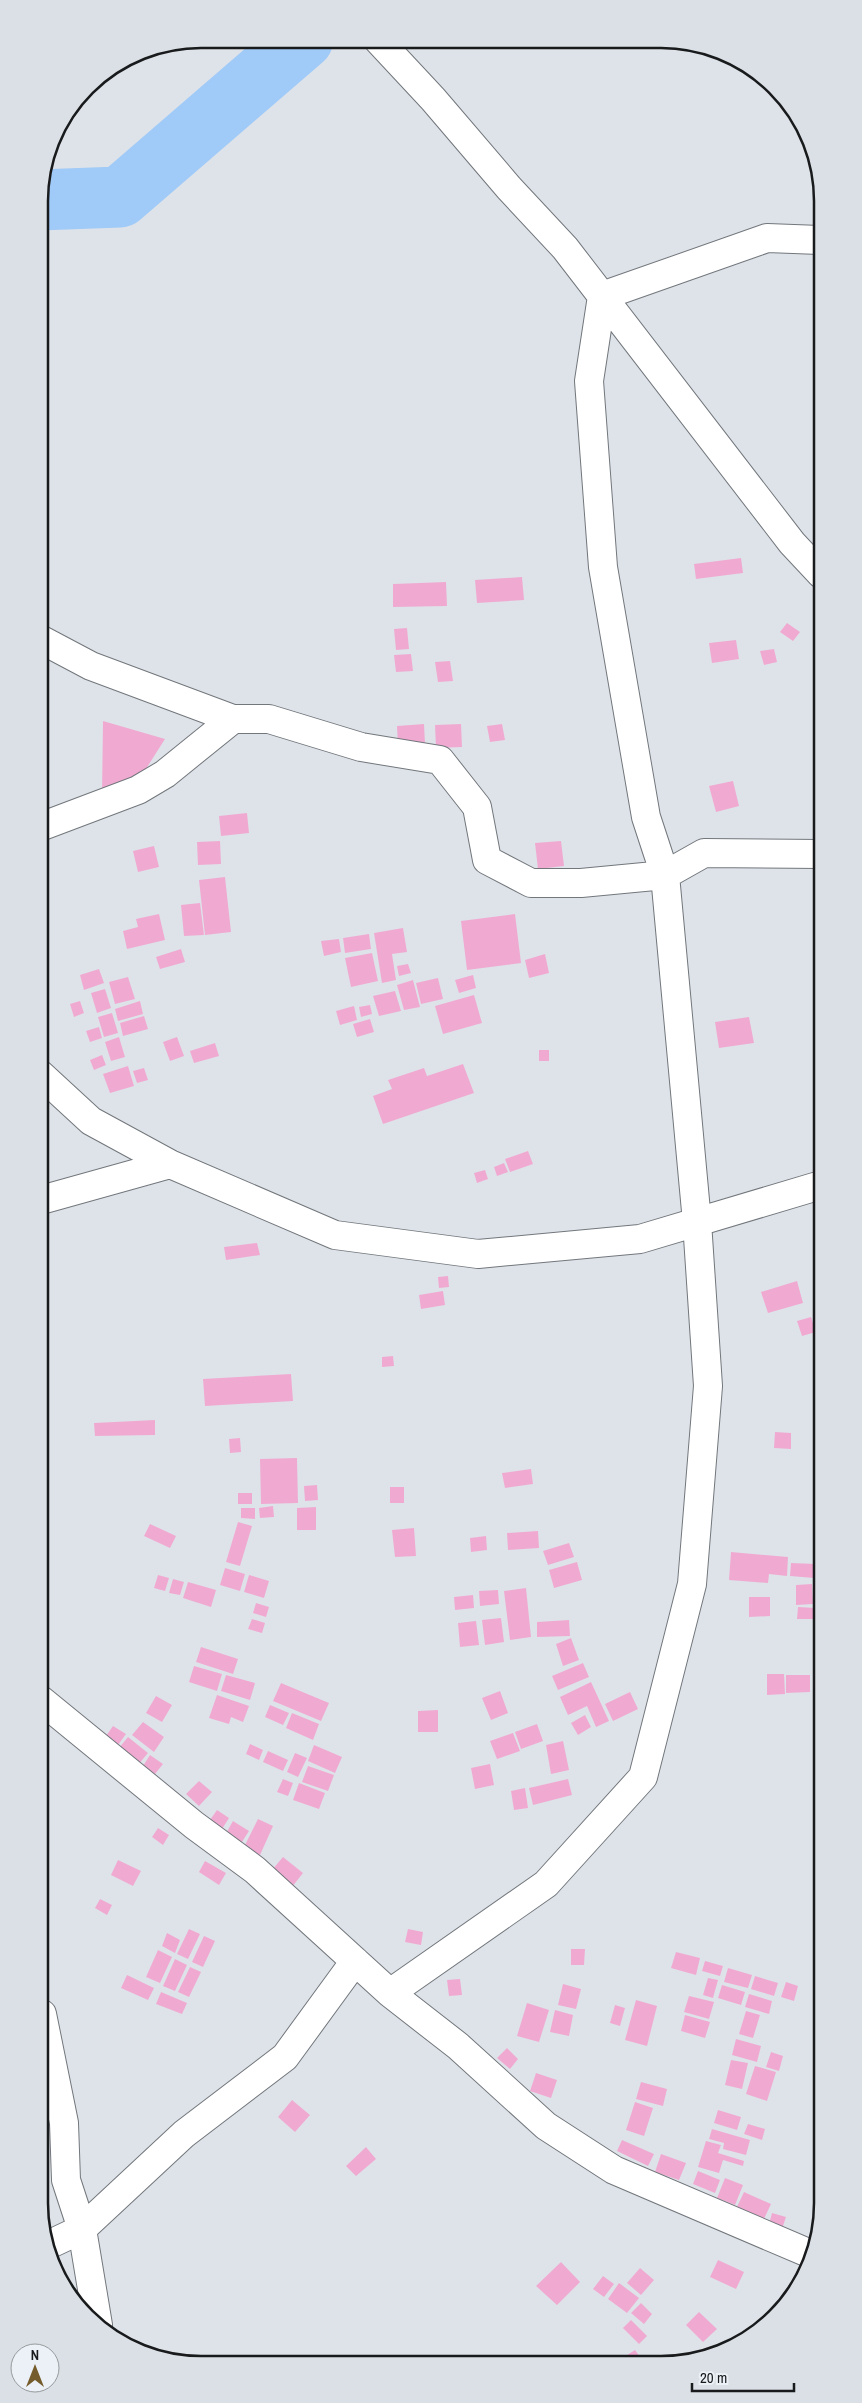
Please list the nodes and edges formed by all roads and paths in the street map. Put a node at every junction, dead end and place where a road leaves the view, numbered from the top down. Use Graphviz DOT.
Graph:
graph roads {
  1 [pos="385,48"];
  2 [pos="814,240"];
  3 [pos="602,296"];
  4 [pos="814,567"];
  5 [pos="48,643"];
  6 [pos="233,720"];
  7 [pos="48,824"];
  8 [pos="814,854"];
  9 [pos="665,875"];
  10 [pos="48,1082"];
  11 [pos="170,1164"];
  12 [pos="814,1187"];
  13 [pos="48,1198"];
  14 [pos="697,1222"];
  15 [pos="48,1706"];
  16 [pos="355,1961"];
  17 [pos="390,1993"];
  18 [pos="48,2043"];
  19 [pos="82,2229"];
  20 [pos="53,2243"];
  21 [pos="806,2252"];
  22 [pos="96,2314"];
  1 -- 3 [label="street"];
  2 -- 3 [label="street"];
  3 -- 4 [label="street"];
  3 -- 9 [label="street"];
  5 -- 6 [label="street"];
  6 -- 7 [label="street"];
  6 -- 9 [label="street"];
  8 -- 9 [label="street"];
  9 -- 14 [label="street"];
  10 -- 11 [label="street"];
  11 -- 13 [label="street"];
  11 -- 14 [label="street"];
  12 -- 14 [label="street"];
  14 -- 17 [label="street"];
  15 -- 16 [label="street"];
  16 -- 17 [label="street"];
  16 -- 19 [label="street"];
  17 -- 21 [label="street"];
  18 -- 19 [label="street"];
  19 -- 20 [label="street"];
  19 -- 22 [label="street"];
}
